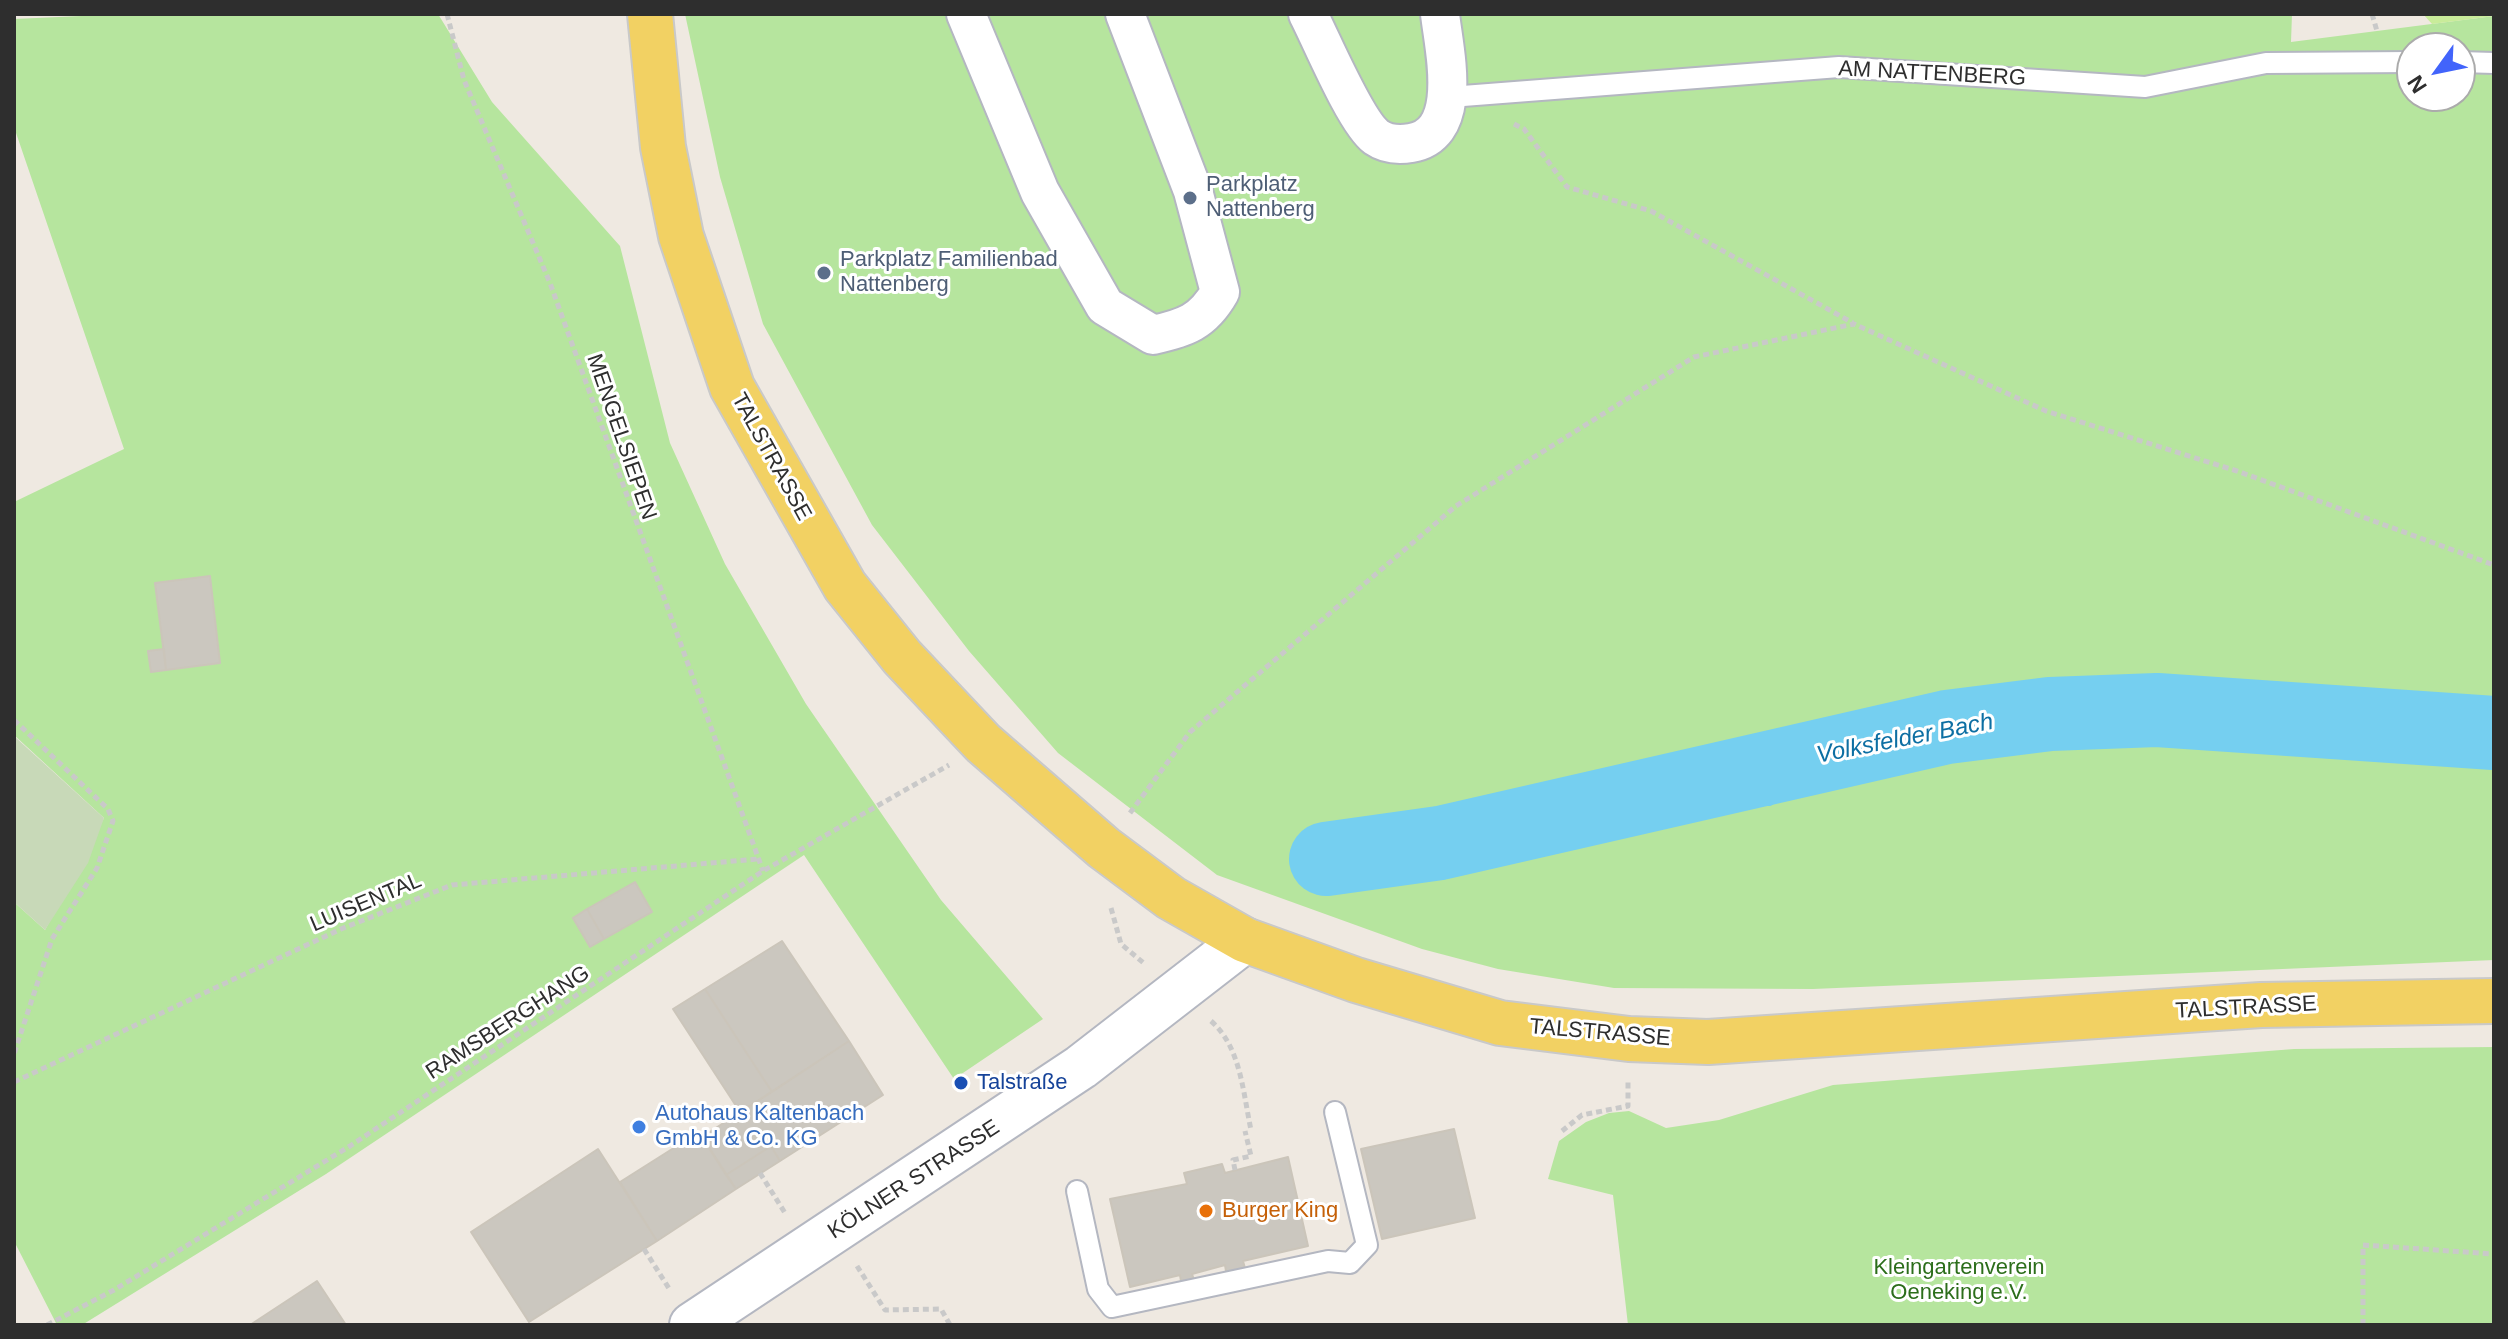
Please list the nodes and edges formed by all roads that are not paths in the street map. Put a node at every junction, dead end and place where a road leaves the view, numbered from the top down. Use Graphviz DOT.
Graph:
graph roads {
  1 [pos="650,14"];
  2 [pos="966,14"];
  3 [pos="1125,14"];
  4 [pos="1308,14"];
  5 [pos="1440,14"];
  6 [pos="2396,62"];
  7 [pos="1450,97"];
  8 [pos="1245,940"];
  9 [pos="2494,1001"];
  10 [pos="1335,1112"];
  11 [pos="1077,1191"];
  12 [pos="692,1325"];
  1 -- 8 [label="main road, TALSTRASSE"];
  2 -- 3 [label="street"];
  4 -- 7 [label="street"];
  5 -- 7 [label="street"];
  6 -- 7 [label="lane, AM NATTENBERG"];
  8 -- 9 [label="main road, TALSTRASSE"];
  8 -- 12 [label="main road, KÖLNER STRASSE"];
  10 -- 11 [label="lane"];
}
